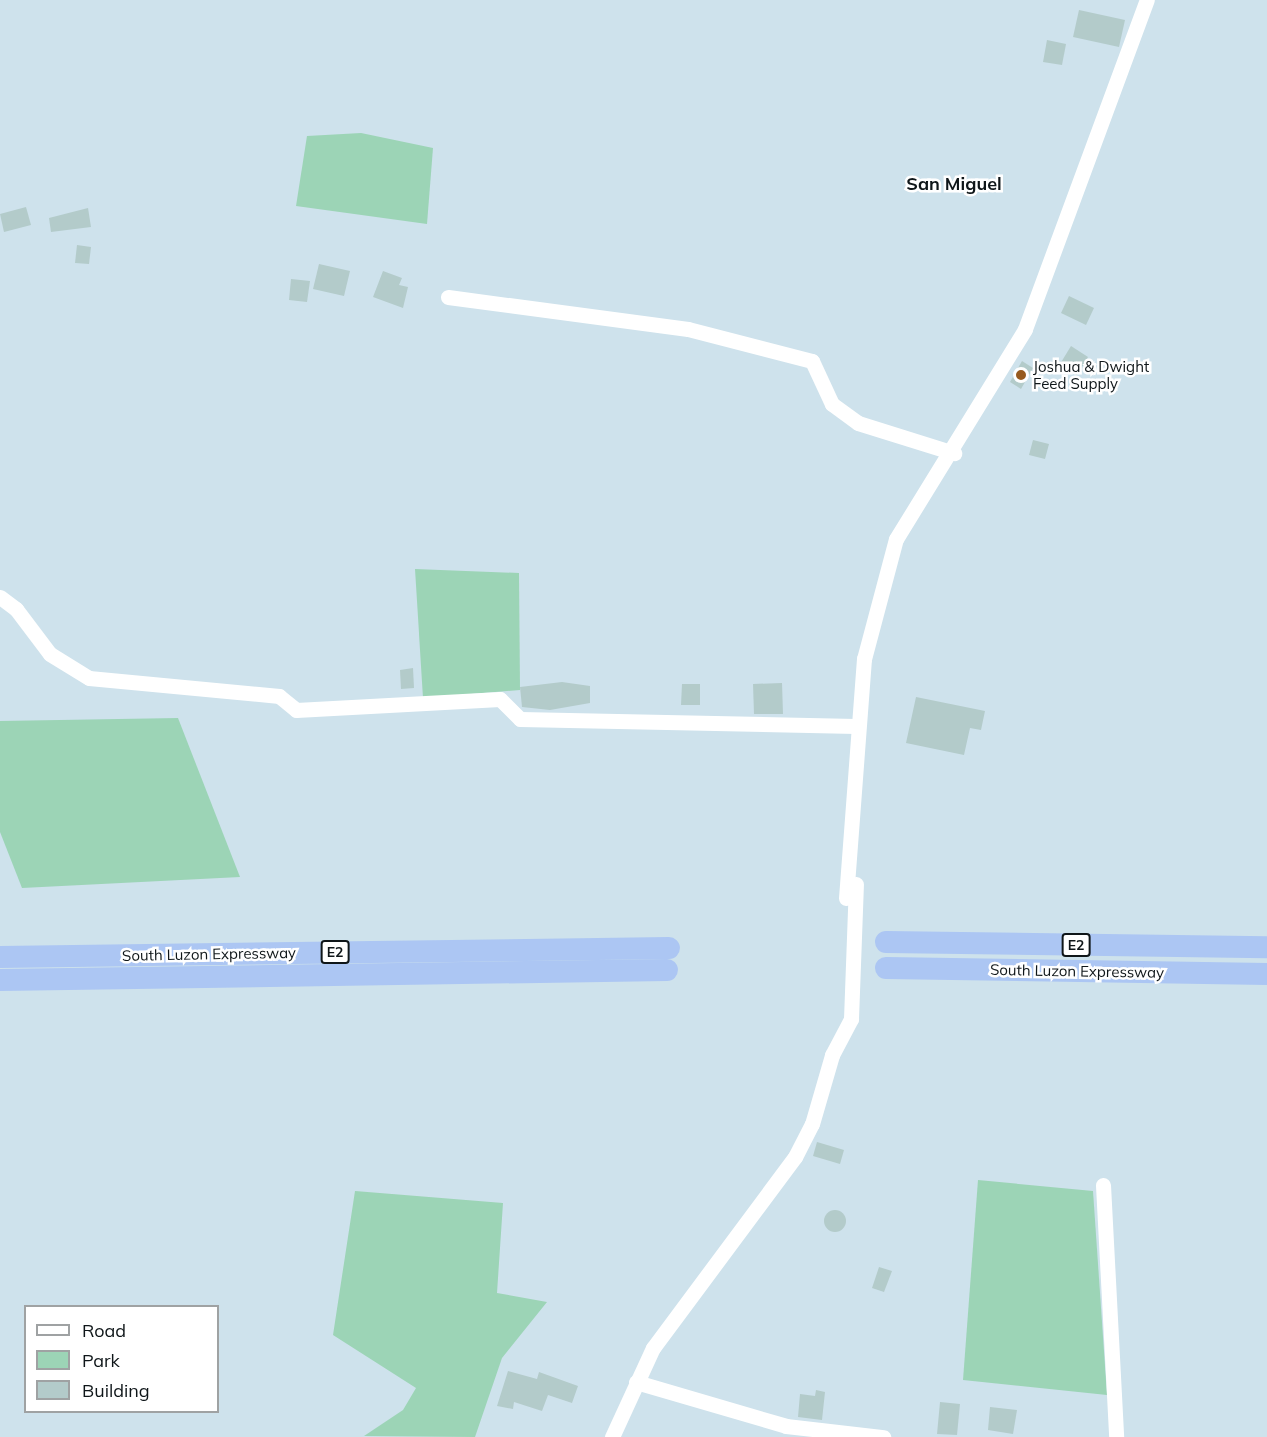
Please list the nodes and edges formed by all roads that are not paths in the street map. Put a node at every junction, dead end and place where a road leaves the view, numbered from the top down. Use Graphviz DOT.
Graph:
graph roads {
  1 [pos="1147,0"];
  2 [pos="448,297"];
  3 [pos="954,453"];
  4 [pos="0,597"];
  5 [pos="856,726"];
  6 [pos="848,859"];
  7 [pos="846,898"];
  8 [pos="886,942"];
  9 [pos="1267,947"];
  10 [pos="0,957"];
  11 [pos="886,968"];
  12 [pos="1267,974"];
  13 [pos="0,980"];
  14 [pos="1104,1185"];
  15 [pos="636,1382"];
  16 [pos="612,1437"];
  17 [pos="883,1437"];
  18 [pos="1116,1437"];
  1 -- 3 [label="street"];
  2 -- 3 [label="street"];
  3 -- 5 [label="street"];
  4 -- 5 [label="street"];
  5 -- 6 [label="street"];
  6 -- 7 [label="street"];
  6 -- 15 [label="street"];
  8 -- 9 [label="highway, South Luzon Expressway / E2"];
  10 -- 13 [label="highway, South Luzon Expressway / E2"];
  11 -- 12 [label="highway, South Luzon Expressway / E2"];
  14 -- 18 [label="street"];
  15 -- 16 [label="street"];
  15 -- 17 [label="street"];
}
